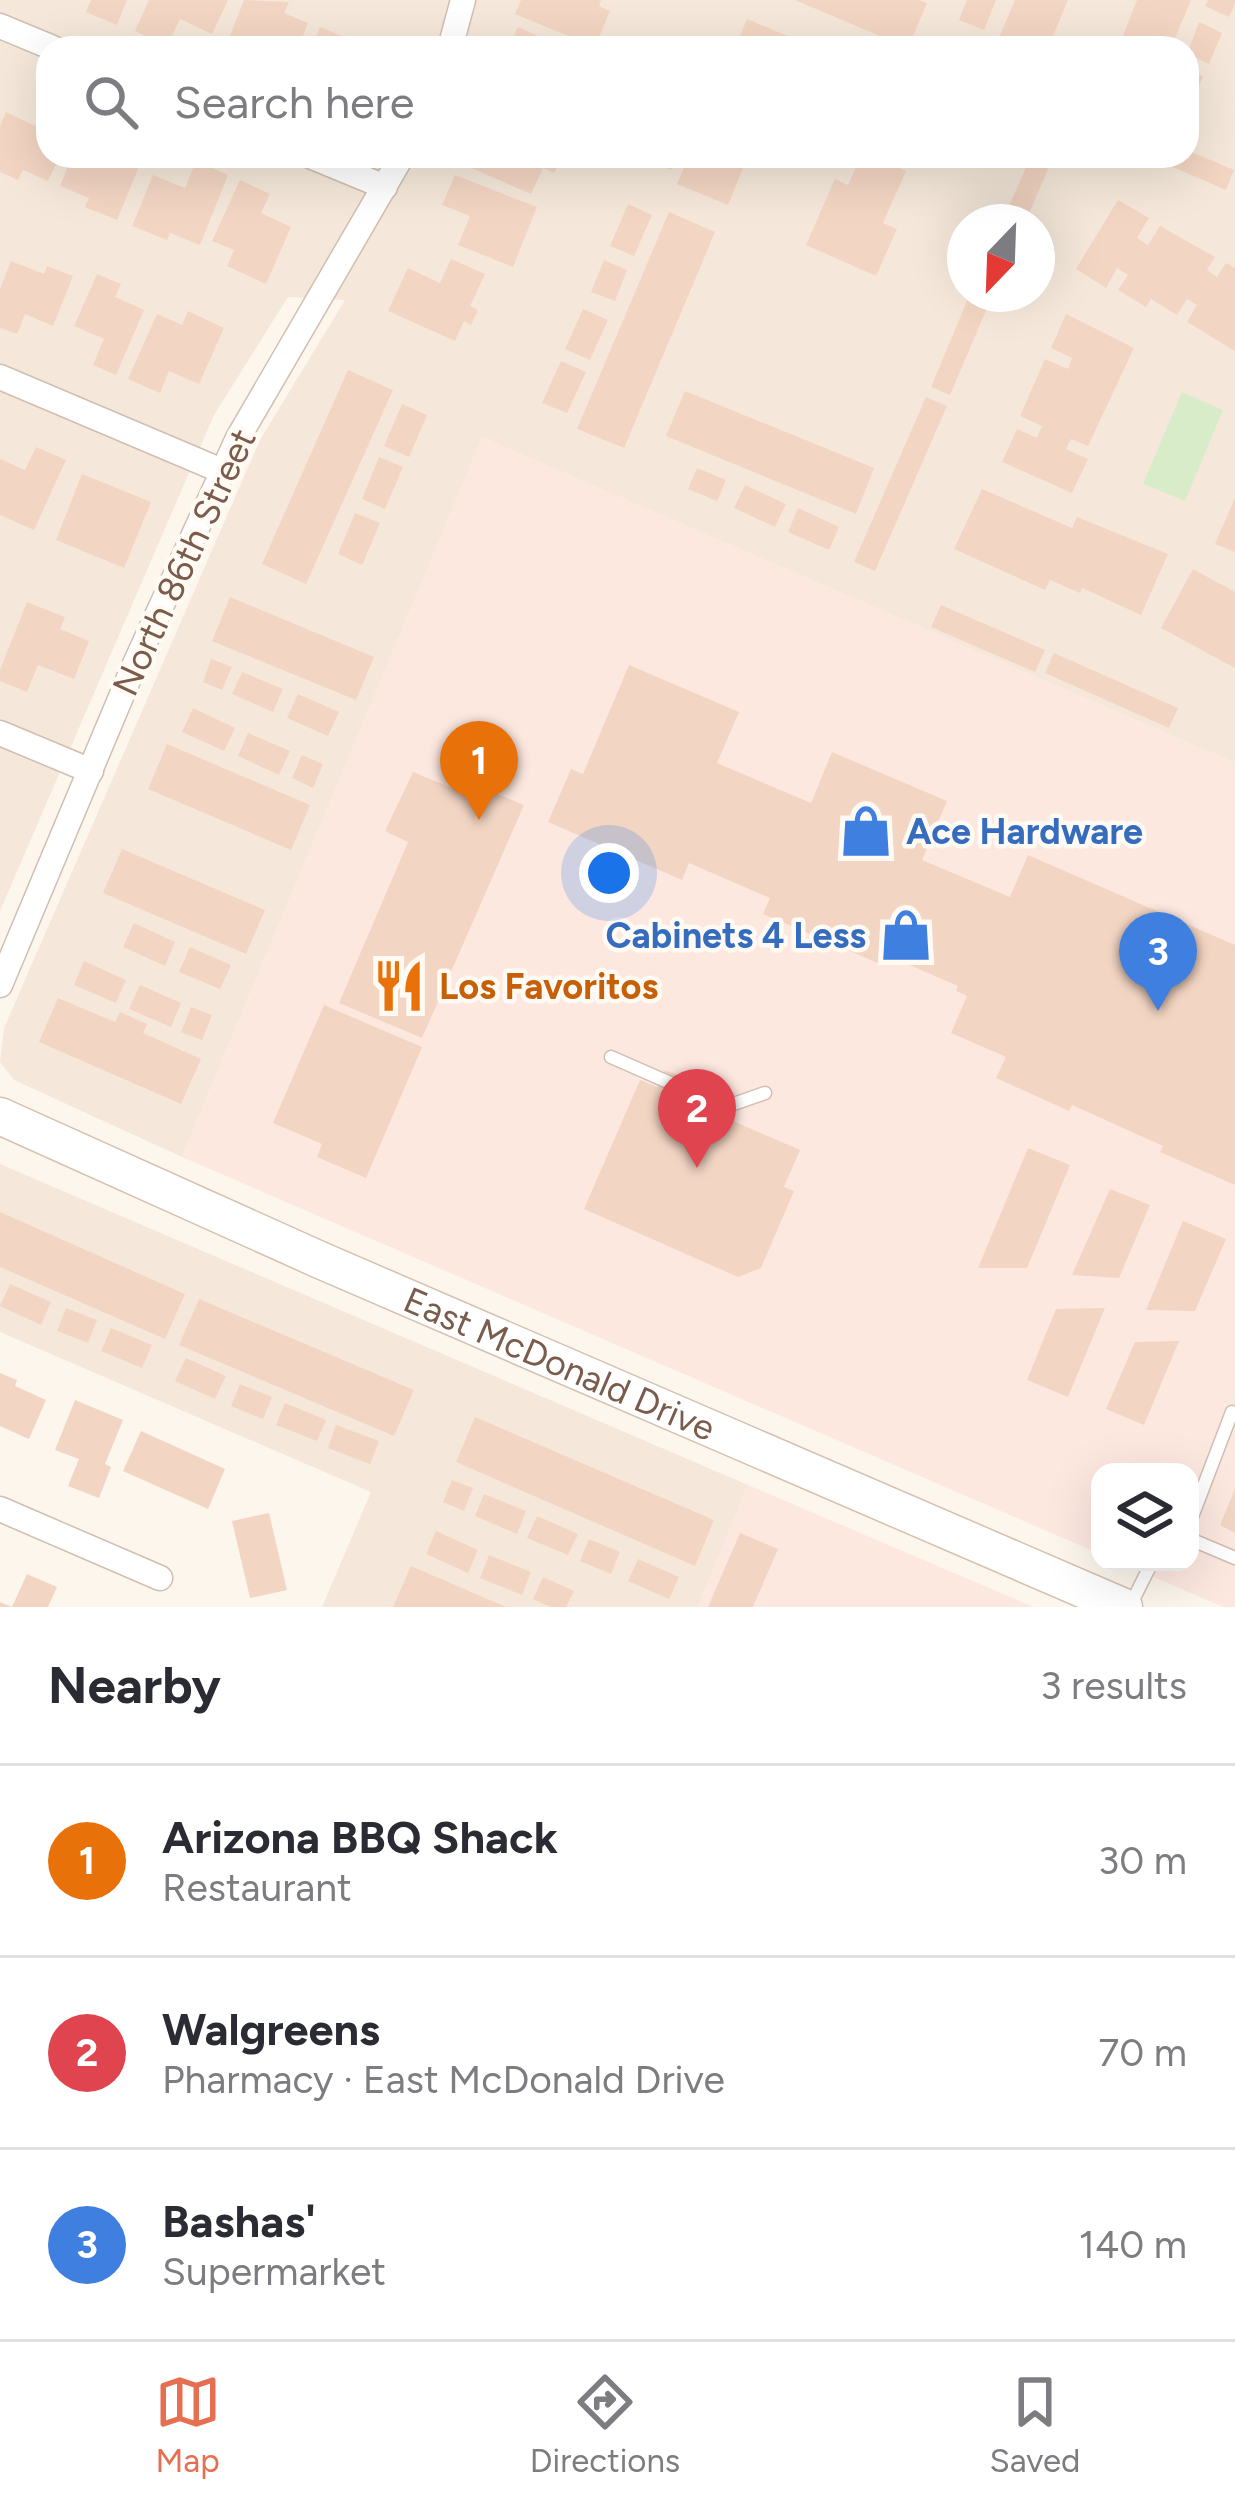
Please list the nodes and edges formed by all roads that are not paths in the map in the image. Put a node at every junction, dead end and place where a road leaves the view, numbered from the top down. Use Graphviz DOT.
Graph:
graph roads {
  1 [pos="463,0"];
  2 [pos="0,26"];
  3 [pos="453,36"];
  4 [pos="36,41"];
  5 [pos="339,168"];
  6 [pos="395,168"];
  7 [pos="385,187"];
  8 [pos="0,376"];
  9 [pos="222,471"];
  10 [pos="0,733"];
  11 [pos="91,771"];
  12 [pos="0,985"];
  13 [pos="611,1057"];
  14 [pos="765,1093"];
  15 [pos="0,1116"];
  16 [pos="1235,1413"];
  17 [pos="1199,1498"];
  18 [pos="0,1509"];
  19 [pos="1199,1543"];
  20 [pos="1235,1558"];
  21 [pos="1147,1571"];
  22 [pos="160,1578"];
  23 [pos="1127,1607"];
  1 -- 3 [label="street"];
  2 -- 4 [label="street"];
  5 -- 7 [label="street"];
  6 -- 7 [label="street, North 86th Street"];
  7 -- 9 [label="street, North 86th Street"];
  8 -- 9 [label="street"];
  9 -- 11 [label="street, North 86th Street"];
  10 -- 11 [label="street"];
  11 -- 12 [label="street, North 86th Street"];
  13 -- 14 [label="lane"];
  15 -- 23 [label="main road, East McDonald Drive"];
  16 -- 17 [label="lane"];
  18 -- 22 [label="street"];
  19 -- 20 [label="lane"];
  21 -- 23 [label="lane"];
}
